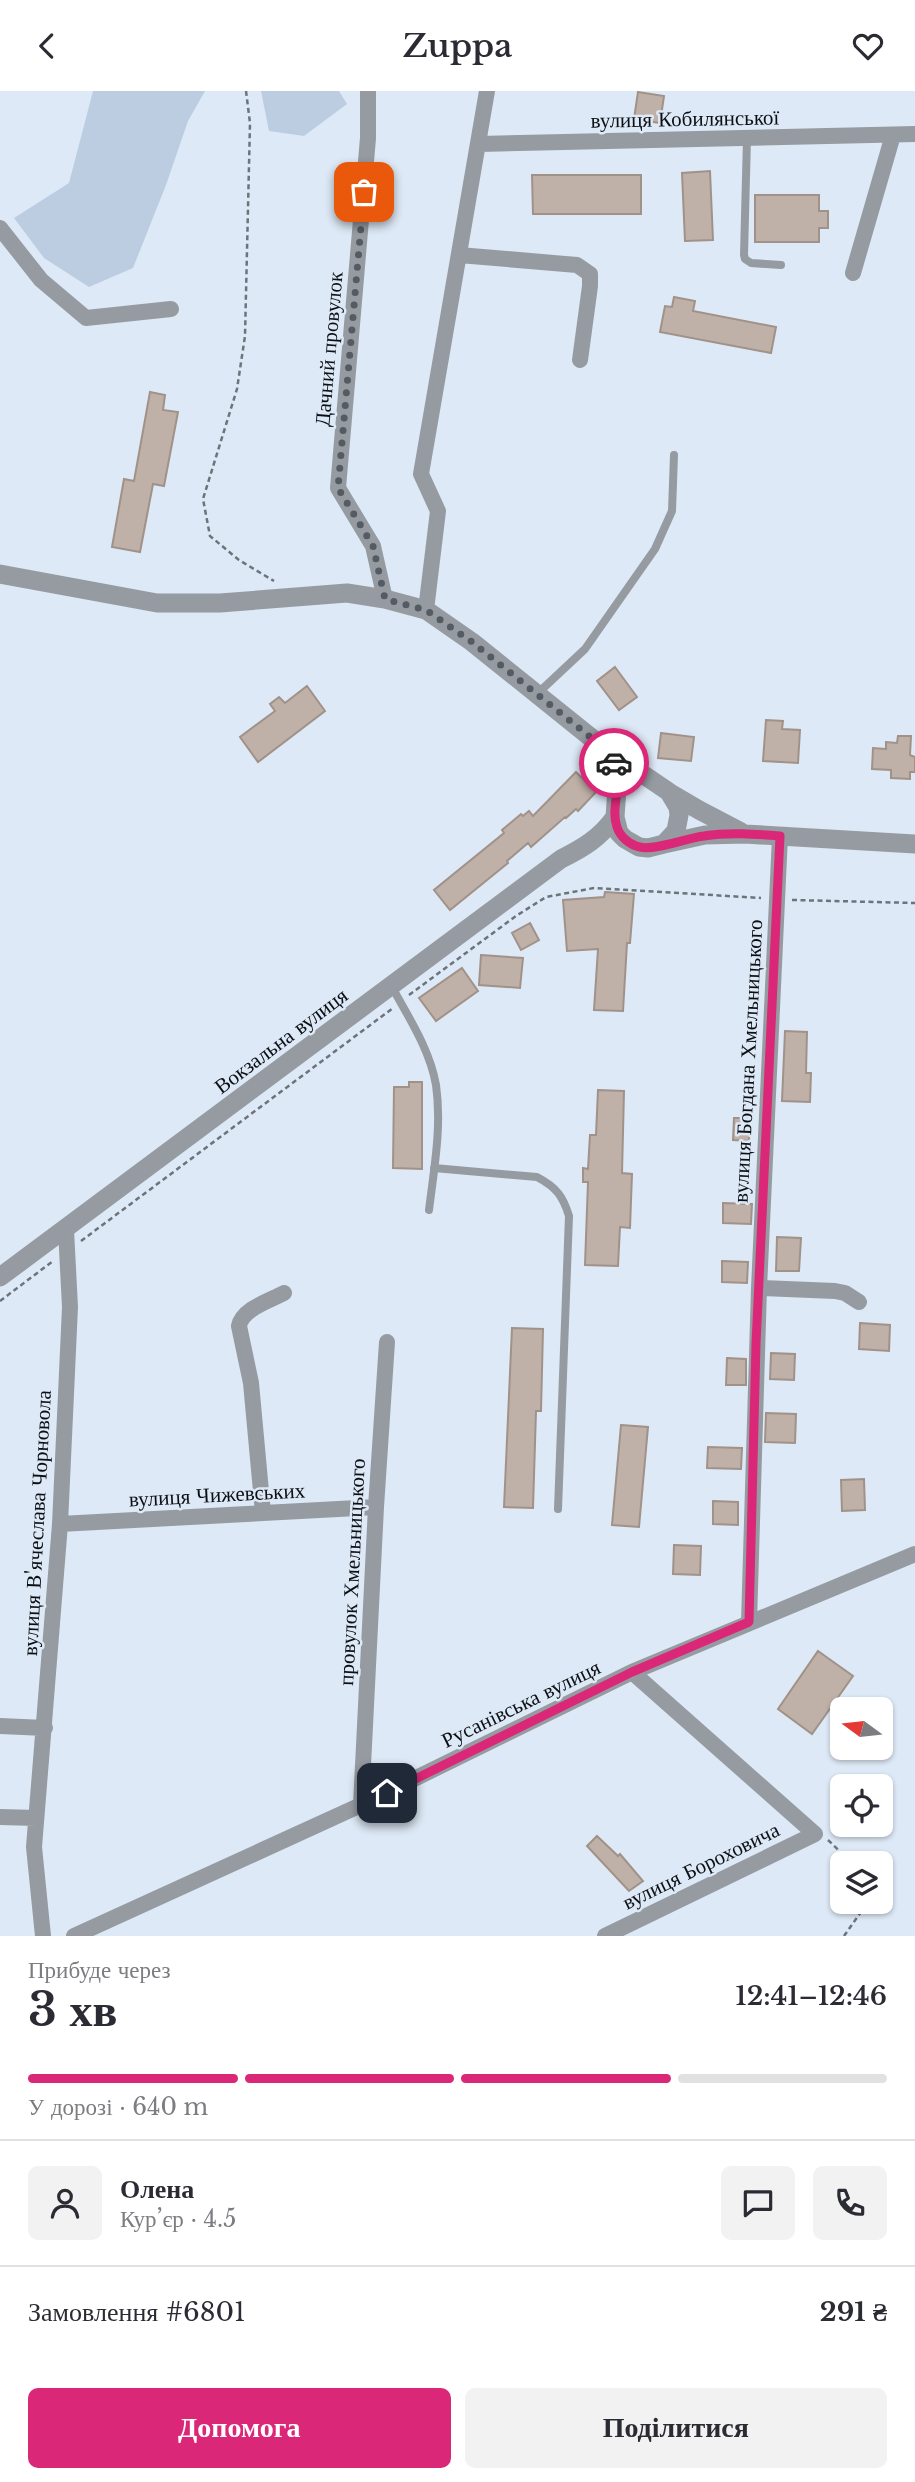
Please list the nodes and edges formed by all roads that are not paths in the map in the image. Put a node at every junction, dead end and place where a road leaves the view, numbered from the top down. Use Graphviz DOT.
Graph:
graph roads {
  1 [pos="368,91"];
  2 [pos="487,91"];
  3 [pos="915,134"];
  4 [pos="893,135"];
  5 [pos="747,138"];
  6 [pos="479,144"];
  7 [pos="0,228"];
  8 [pos="460,254"];
  9 [pos="781,265"];
  10 [pos="853,273"];
  11 [pos="171,309"];
  12 [pos="580,360"];
  13 [pos="674,455"];
  14 [pos="0,574"];
  15 [pos="385,599"];
  16 [pos="426,610"];
  17 [pos="537,694"];
  18 [pos="604,748"];
  19 [pos="662,788"];
  20 [pos="615,812"];
  21 [pos="745,834"];
  22 [pos="780,836"];
  23 [pos="664,843"];
  24 [pos="915,843"];
  25 [pos="631,844"];
  26 [pos="590,845"];
  27 [pos="396,995"];
  28 [pos="434,1168"];
  29 [pos="429,1210"];
  30 [pos="66,1230"];
  31 [pos="0,1277"];
  32 [pos="759,1288"];
  33 [pos="284,1293"];
  34 [pos="859,1302"];
  35 [pos="387,1342"];
  36 [pos="376,1507"];
  37 [pos="558,1509"];
  38 [pos="263,1513"];
  39 [pos="60,1524"];
  40 [pos="915,1555"];
  41 [pos="749,1622"];
  42 [pos="632,1672"];
  43 [pos="0,1726"];
  44 [pos="45,1728"];
  45 [pos="362,1805"];
  46 [pos="0,1817"];
  47 [pos="36,1818"];
  48 [pos="43,1936"];
  49 [pos="74,1936"];
  50 [pos="605,1936"];
  1 -- 15 [label="street, Дачний провулок"];
  2 -- 6 [label="street"];
  3 -- 4 [label="street, вулиця Кобилянської"];
  4 -- 5 [label="street, вулиця Кобилянської"];
  4 -- 10 [label="street"];
  5 -- 6 [label="street, вулиця Кобилянської"];
  5 -- 9 [label="lane"];
  6 -- 8 [label="street"];
  7 -- 11 [label="street"];
  8 -- 12 [label="street"];
  8 -- 16 [label="street"];
  13 -- 17 [label="lane"];
  14 -- 15 [label="street"];
  15 -- 16 [label="street"];
  16 -- 17 [label="street"];
  17 -- 18 [label="street"];
  18 -- 19 [label="street"];
  18 -- 20 [label="street"];
  19 -- 20 [label="street"];
  19 -- 21 [label="street"];
  19 -- 23 [label="street"];
  20 -- 25 [label="street"];
  20 -- 26 [label="street, Вокзальна вулиця"];
  21 -- 22 [label="street"];
  21 -- 23 [label="street"];
  22 -- 24 [label="street"];
  22 -- 32 [label="street, вулиця Богдана Хмельницького"];
  23 -- 25 [label="street"];
  25 -- 26 [label="street, Вокзальна вулиця"];
  26 -- 27 [label="street, Вокзальна вулиця"];
  27 -- 28 [label="lane"];
  27 -- 30 [label="street, Вокзальна вулиця"];
  28 -- 29 [label="lane"];
  28 -- 37 [label="lane"];
  30 -- 31 [label="street, Вокзальна вулиця"];
  30 -- 39 [label="street, вулиця В'ячеслава Чорновола"];
  32 -- 34 [label="street"];
  32 -- 41 [label="street, вулиця Богдана Хмельницького"];
  33 -- 38 [label="street"];
  35 -- 36 [label="street, провулок Хмельницького"];
  36 -- 38 [label="street, вулиця Чижевських"];
  36 -- 45 [label="street, провулок Хмельницького"];
  38 -- 39 [label="street, вулиця Чижевських"];
  39 -- 44 [label="street, вулиця В'ячеслава Чорновола"];
  40 -- 41 [label="street, Русанівська вулиця"];
  41 -- 42 [label="street, Русанівська вулиця"];
  42 -- 45 [label="street, Русанівська вулиця"];
  42 -- 50 [label="street, вулиця Бороховича"];
  43 -- 44 [label="street"];
  44 -- 47 [label="street, вулиця В'ячеслава Чорновола"];
  45 -- 49 [label="street, Русанівська вулиця"];
  46 -- 47 [label="street"];
  47 -- 48 [label="street, вулиця В'ячеслава Чорновола"];
}
